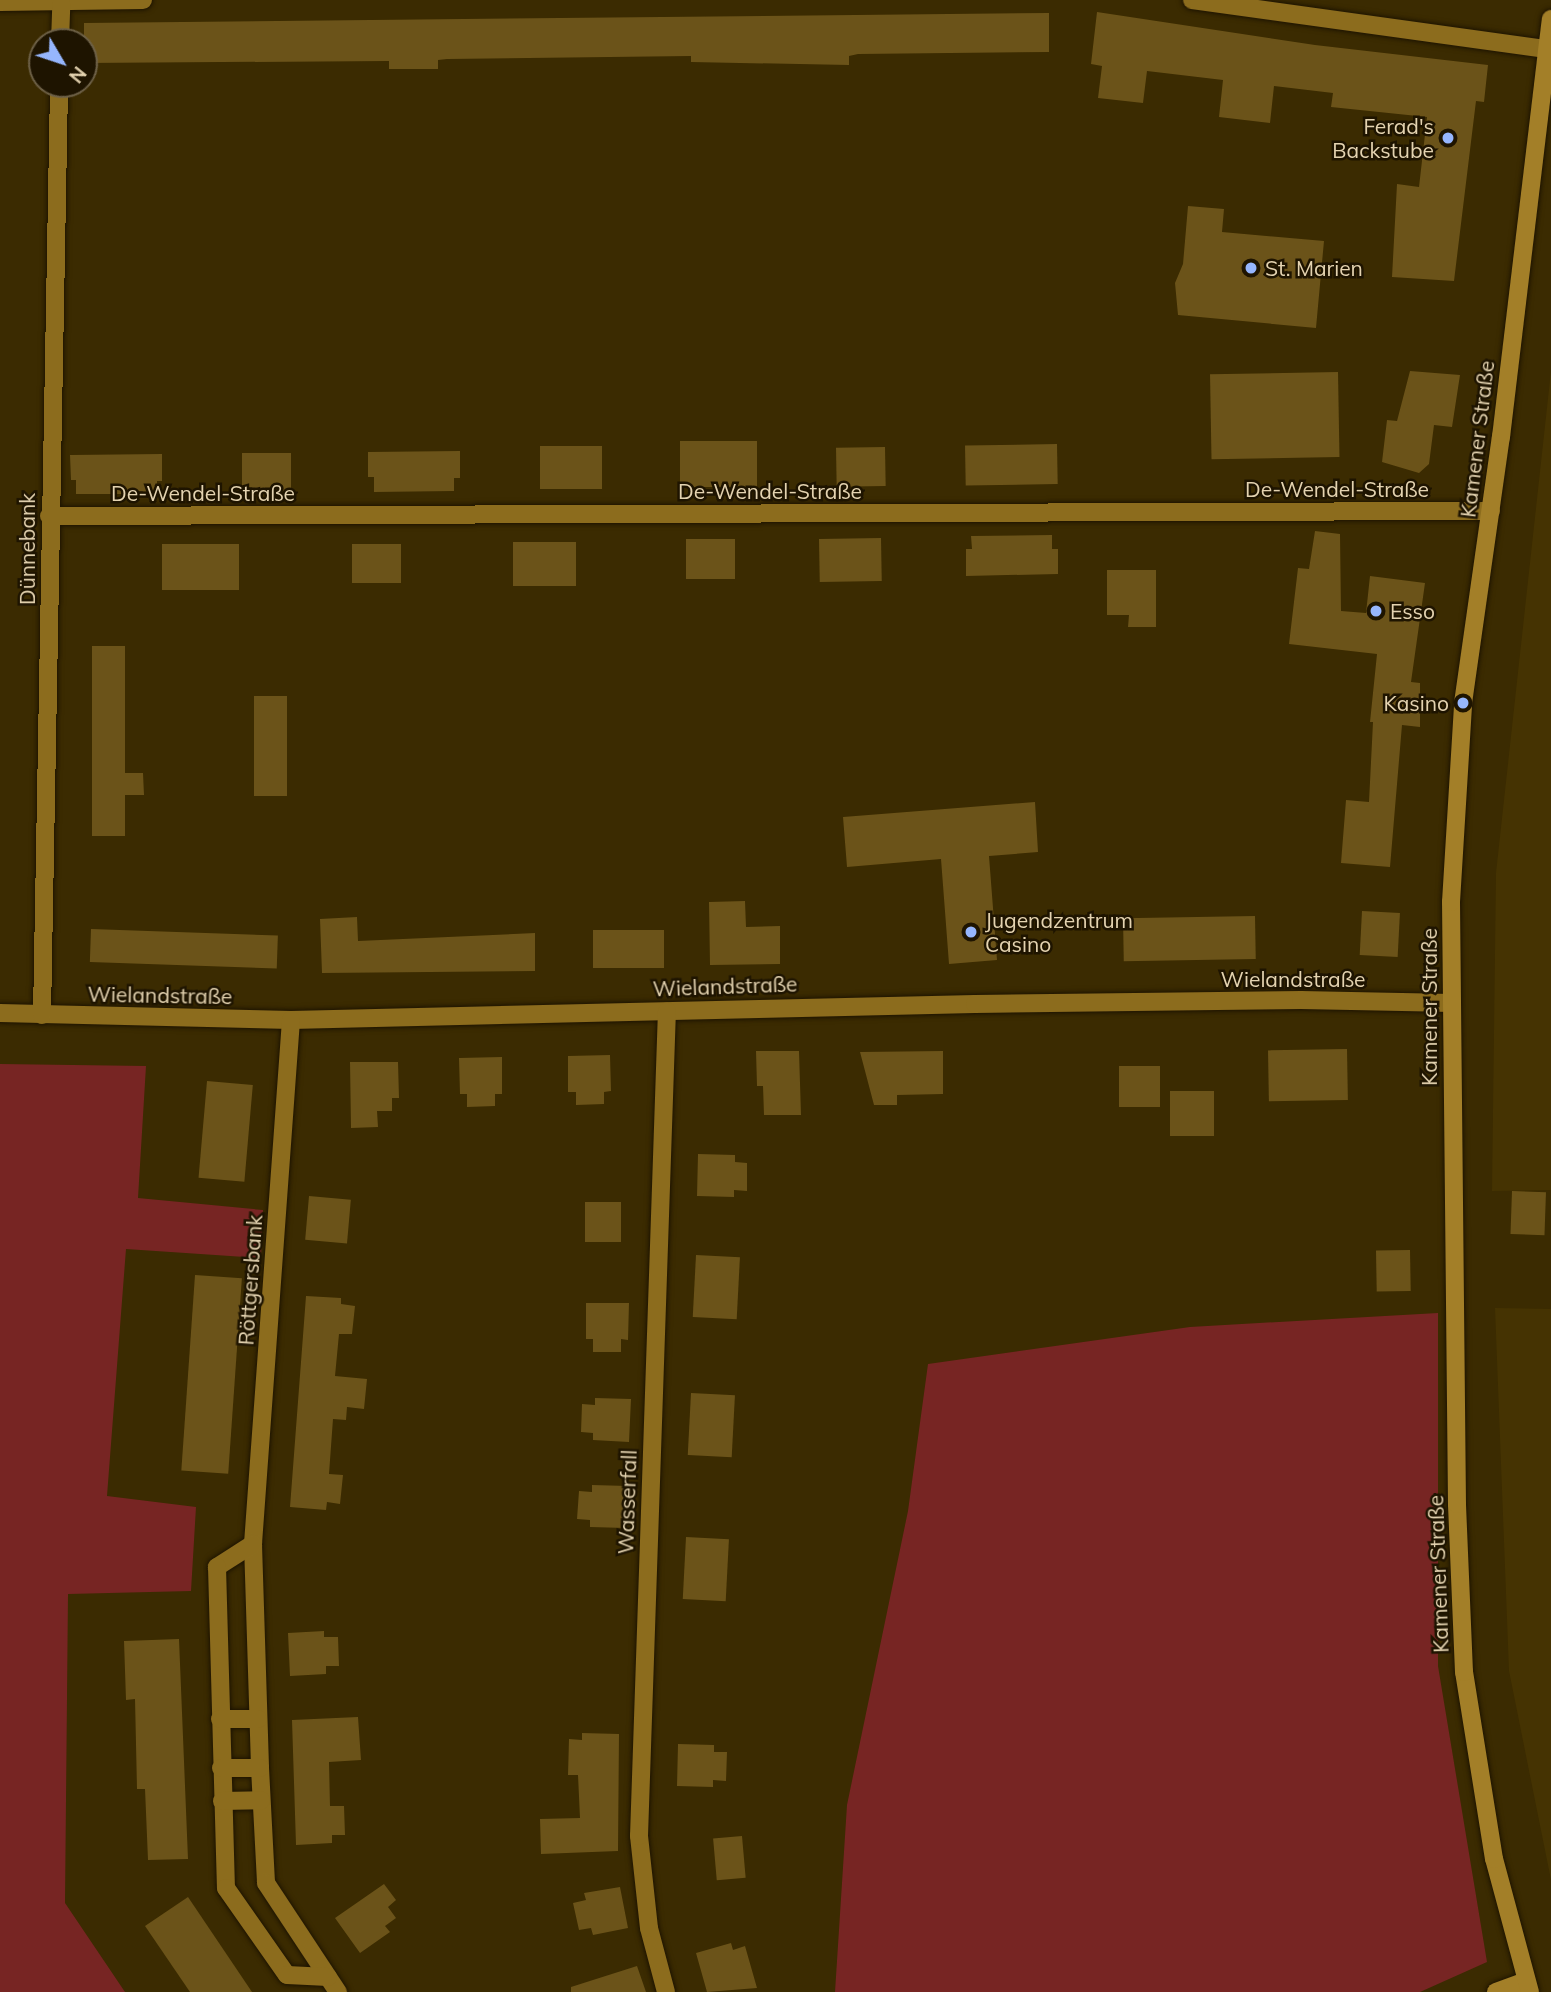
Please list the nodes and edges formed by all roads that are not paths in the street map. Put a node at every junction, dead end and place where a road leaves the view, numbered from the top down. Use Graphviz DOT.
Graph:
graph roads {
  1 [pos="143,0"];
  2 [pos="1192,0"];
  3 [pos="0,2"];
  4 [pos="61,4"];
  5 [pos="1551,19"];
  6 [pos="60,28"];
  7 [pos="1547,49"];
  8 [pos="60,98"];
  9 [pos="1491,511"];
  10 [pos="49,516"];
  11 [pos="1452,1003"];
  12 [pos="667,1011"];
  13 [pos="0,1013"];
  14 [pos="42,1015"];
  15 [pos="291,1020"];
  16 [pos="253,1544"];
  17 [pos="220,1719"];
  18 [pos="258,1719"];
  19 [pos="221,1768"];
  20 [pos="260,1768"];
  21 [pos="261,1800"];
  22 [pos="222,1801"];
  23 [pos="328,1977"];
  24 [pos="1528,1987"];
  25 [pos="338,1992"];
  26 [pos="666,1992"];
  27 [pos="1496,1992"];
  1 -- 4 [label="street"];
  2 -- 7 [label="street"];
  3 -- 4 [label="street"];
  4 -- 6 [label="street"];
  5 -- 7 [label="main road, Kamener Straße"];
  7 -- 9 [label="main road, Kamener Straße"];
  8 -- 10 [label="street, Dünnebank"];
  9 -- 10 [label="street, De-Wendel-Straße"];
  9 -- 11 [label="main road, Kamener Straße"];
  10 -- 14 [label="street, Dünnebank"];
  11 -- 12 [label="street, Wielandstraße"];
  11 -- 24 [label="main road, Kamener Straße"];
  12 -- 15 [label="street, Wielandstraße"];
  12 -- 26 [label="street, Wasserfall"];
  13 -- 14 [label="street, Wielandstraße"];
  14 -- 15 [label="street, Wielandstraße"];
  15 -- 16 [label="street, Röttgersbank"];
  16 -- 17 [label="street"];
  16 -- 18 [label="street, Röttgersbank"];
  17 -- 18 [label="street"];
  17 -- 19 [label="street"];
  18 -- 20 [label="street, Röttgersbank"];
  19 -- 20 [label="street"];
  19 -- 22 [label="street"];
  20 -- 21 [label="street, Röttgersbank"];
  21 -- 22 [label="street"];
  21 -- 23 [label="street, Röttgersbank"];
  22 -- 23 [label="street"];
  23 -- 25 [label="street, Röttgersbank"];
  24 -- 27 [label="main road"];
}
